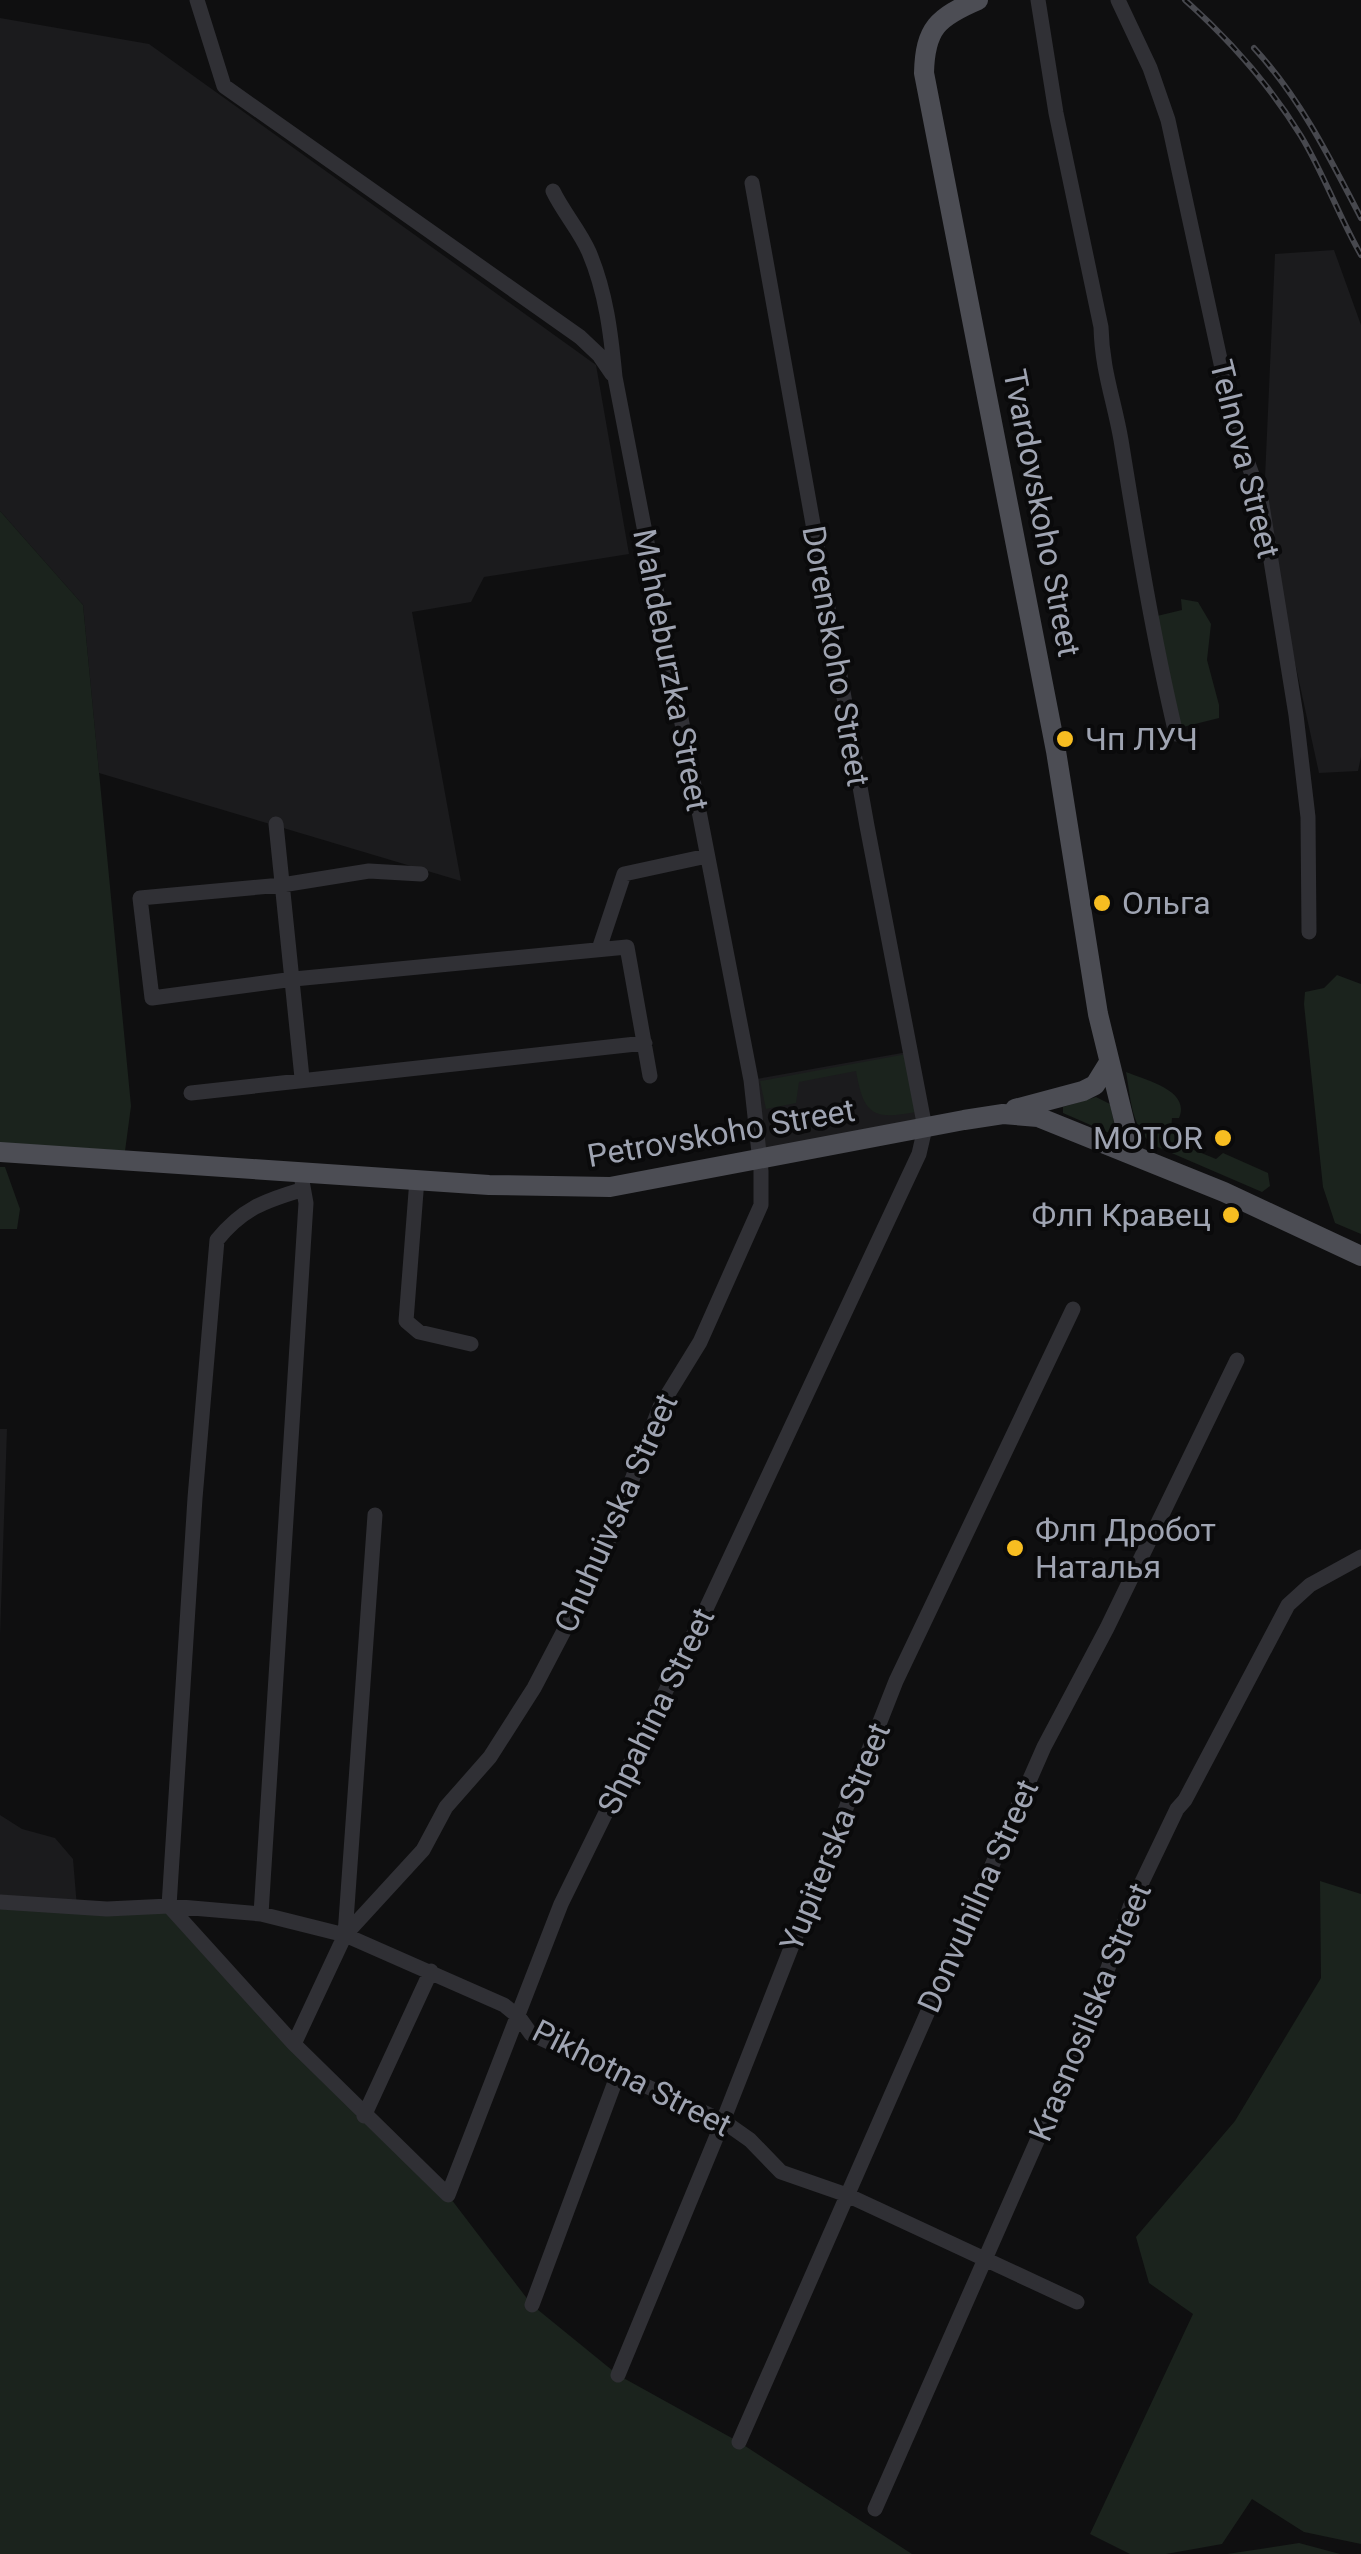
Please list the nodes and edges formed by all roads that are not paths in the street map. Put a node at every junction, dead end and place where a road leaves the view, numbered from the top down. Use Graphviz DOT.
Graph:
graph roads {
  1 [pos="197,0"];
  2 [pos="978,0"];
  3 [pos="1038,0"];
  4 [pos="1118,0"];
  5 [pos="752,183"];
  6 [pos="552,191"];
  7 [pos="615,377"];
  8 [pos="1176,734"];
  9 [pos="276,824"];
  10 [pos="707,856"];
  11 [pos="421,874"];
  12 [pos="282,884"];
  13 [pos="1310,932"];
  14 [pos="599,949"];
  15 [pos="294,979"];
  16 [pos="645,1044"];
  17 [pos="1108,1064"];
  18 [pos="650,1076"];
  19 [pos="302,1078"];
  20 [pos="190,1093"];
  21 [pos="1067,1097"];
  22 [pos="964,1120"];
  23 [pos="1056,1123"];
  24 [pos="926,1128"];
  25 [pos="0,1152"];
  26 [pos="1132,1153"];
  27 [pos="759,1160"];
  28 [pos="416,1179"];
  29 [pos="302,1181"];
  30 [pos="1361,1256"];
  31 [pos="1073,1309"];
  32 [pos="472,1344"];
  33 [pos="1236,1360"];
  34 [pos="374,1516"];
  35 [pos="1361,1556"];
  36 [pos="0,1902"];
  37 [pos="169,1906"];
  38 [pos="261,1914"];
  39 [pos="345,1935"];
  40 [pos="431,1971"];
  41 [pos="519,2017"];
  42 [pos="294,2044"];
  43 [pos="618,2071"];
  44 [pos="364,2116"];
  45 [pos="723,2121"];
  46 [pos="846,2195"];
  47 [pos="985,2260"];
  48 [pos="1077,2302"];
  49 [pos="532,2305"];
  50 [pos="618,2376"];
  51 [pos="740,2442"];
  52 [pos="874,2509"];
  1 -- 7 [label="street"];
  2 -- 17 [label="main road, Tvardovskoho Street"];
  3 -- 8 [label="street"];
  4 -- 13 [label="street, Telnova Street"];
  5 -- 24 [label="street, Dorenskoho Street"];
  6 -- 7 [label="street, Mahdeburzka Street"];
  7 -- 10 [label="street, Mahdeburzka Street"];
  9 -- 12 [label="street"];
  10 -- 14 [label="street"];
  10 -- 27 [label="street, Mahdeburzka Street"];
  11 -- 12 [label="street"];
  12 -- 15 [label="street"];
  12 -- 15 [label="street"];
  14 -- 15 [label="street"];
  14 -- 16 [label="street"];
  15 -- 19 [label="street"];
  16 -- 18 [label="street"];
  16 -- 19 [label="street"];
  17 -- 21 [label="main road"];
  17 -- 26 [label="main road, Tvardovskoho Street"];
  19 -- 20 [label="street"];
  21 -- 22 [label="main road"];
  21 -- 23 [label="street"];
  22 -- 23 [label="main road, Petrovskoho Street"];
  22 -- 24 [label="main road, Petrovskoho Street"];
  23 -- 26 [label="main road, Petrovskoho Street"];
  24 -- 27 [label="main road, Petrovskoho Street"];
  24 -- 41 [label="street, Shpahina Street"];
  25 -- 29 [label="main road, Petrovskoho Street"];
  26 -- 30 [label="main road, Petrovskoho Street"];
  27 -- 28 [label="main road, Petrovskoho Street"];
  27 -- 39 [label="street, Chuhuivska Street"];
  28 -- 29 [label="main road, Petrovskoho Street"];
  28 -- 32 [label="street"];
  29 -- 37 [label="street"];
  29 -- 38 [label="street"];
  31 -- 45 [label="street, Yupiterska Street"];
  33 -- 46 [label="street, Donvuhilna Street"];
  34 -- 39 [label="street"];
  35 -- 47 [label="street, Krasnosilska Street"];
  36 -- 37 [label="street, Pikhotna Street"];
  37 -- 38 [label="street, Pikhotna Street"];
  37 -- 42 [label="street, Shpahina Street"];
  38 -- 39 [label="street, Pikhotna Street"];
  39 -- 40 [label="street, Pikhotna Street"];
  39 -- 42 [label="street"];
  40 -- 41 [label="street, Pikhotna Street"];
  40 -- 44 [label="street"];
  41 -- 43 [label="street, Pikhotna Street"];
  41 -- 44 [label="street, Shpahina Street"];
  42 -- 44 [label="street, Shpahina Street"];
  43 -- 45 [label="street, Pikhotna Street"];
  43 -- 49 [label="street"];
  45 -- 46 [label="street, Pikhotna Street"];
  45 -- 50 [label="street, Yupiterska Street"];
  46 -- 47 [label="street, Pikhotna Street"];
  46 -- 51 [label="street, Donvuhilna Street"];
  47 -- 48 [label="street, Pikhotna Street"];
  47 -- 52 [label="street, Krasnosilska Street"];
}
